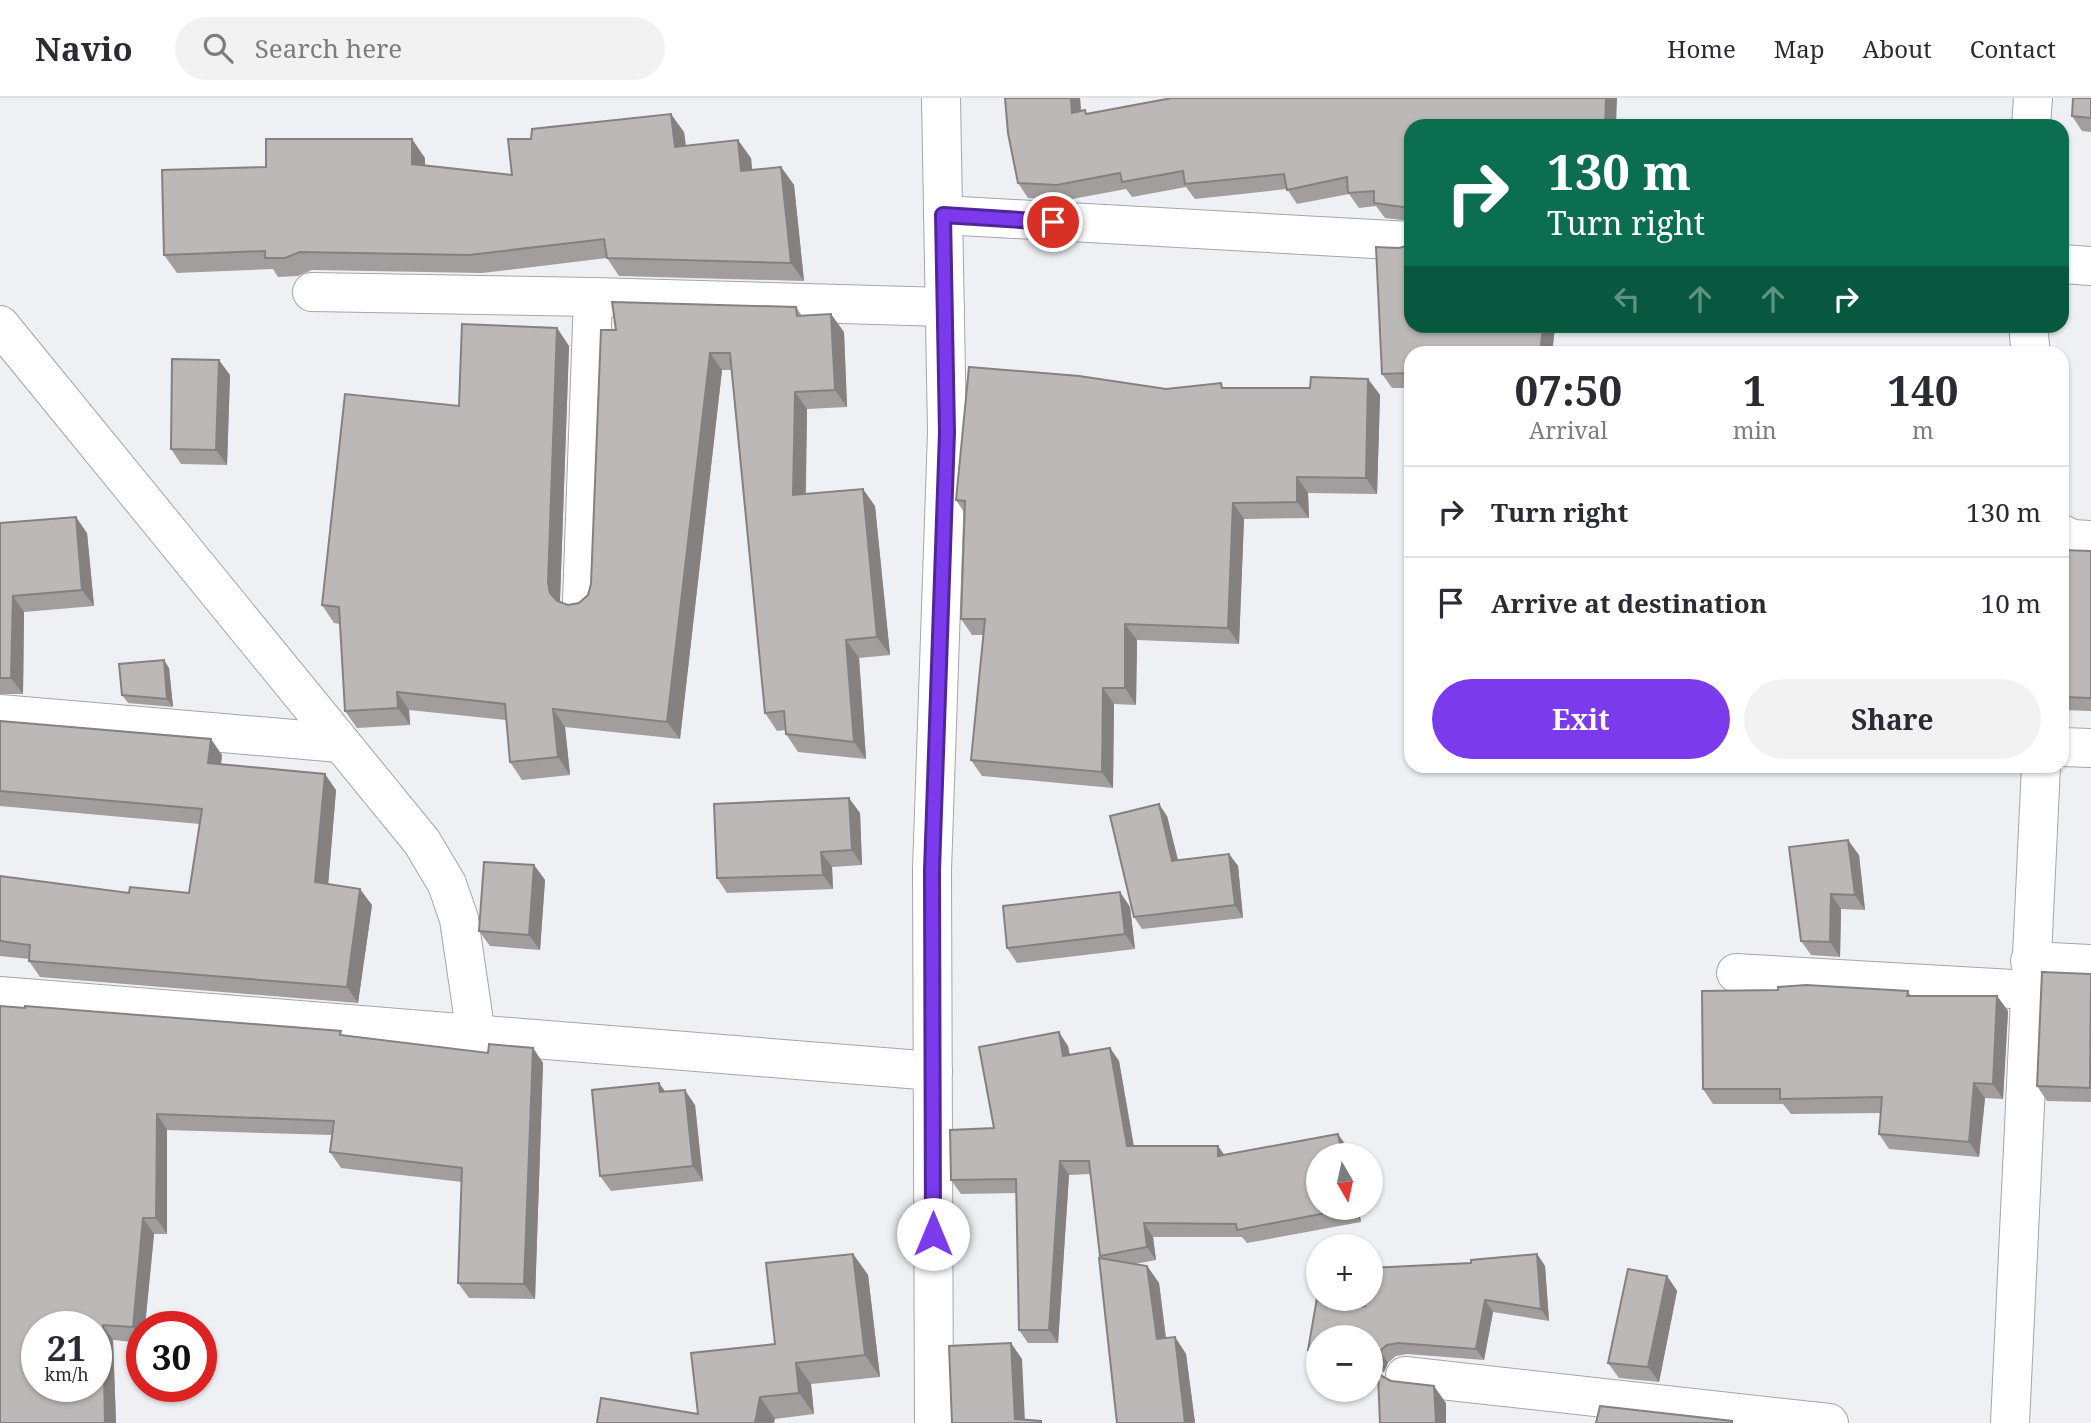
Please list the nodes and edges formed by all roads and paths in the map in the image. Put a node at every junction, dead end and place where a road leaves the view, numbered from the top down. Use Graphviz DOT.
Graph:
graph roads {
  1 [pos="941,98"];
  2 [pos="2033,98"];
  3 [pos="2032,119"];
  4 [pos="943,215"];
  5 [pos="1404,241"];
  6 [pos="2069,264"];
  7 [pos="2091,266"];
  8 [pos="312,292"];
  9 [pos="593,297"];
  10 [pos="945,307"];
  11 [pos="0,325"];
  12 [pos="2069,538"];
  13 [pos="2091,540"];
  14 [pos="582,601"];
  15 [pos="0,713"];
  16 [pos="340,743"];
  17 [pos="2069,747"];
  18 [pos="2091,748"];
  19 [pos="2041,773"];
  20 [pos="2091,964"];
  21 [pos="1736,973"];
  22 [pos="2030,975"];
  23 [pos="0,996"];
  24 [pos="476,1035"];
  25 [pos="933,1071"];
  26 [pos="1405,1376"];
  27 [pos="934,1423"];
  28 [pos="1829,1423"];
  29 [pos="2010,1423"];
  1 -- 4 [label="street"];
  2 -- 3 [label="street"];
  4 -- 5 [label="street"];
  4 -- 10 [label="street"];
  6 -- 7 [label="street"];
  8 -- 9 [label="street"];
  9 -- 10 [label="street"];
  9 -- 14 [label="street"];
  10 -- 25 [label="street"];
  11 -- 16 [label="street"];
  12 -- 13 [label="street"];
  15 -- 16 [label="street"];
  16 -- 24 [label="street"];
  17 -- 18 [label="street"];
  19 -- 22 [label="street"];
  20 -- 22 [label="street"];
  21 -- 22 [label="street"];
  22 -- 29 [label="street"];
  23 -- 24 [label="street"];
  24 -- 25 [label="street"];
  25 -- 27 [label="street"];
  26 -- 28 [label="street"];
}
